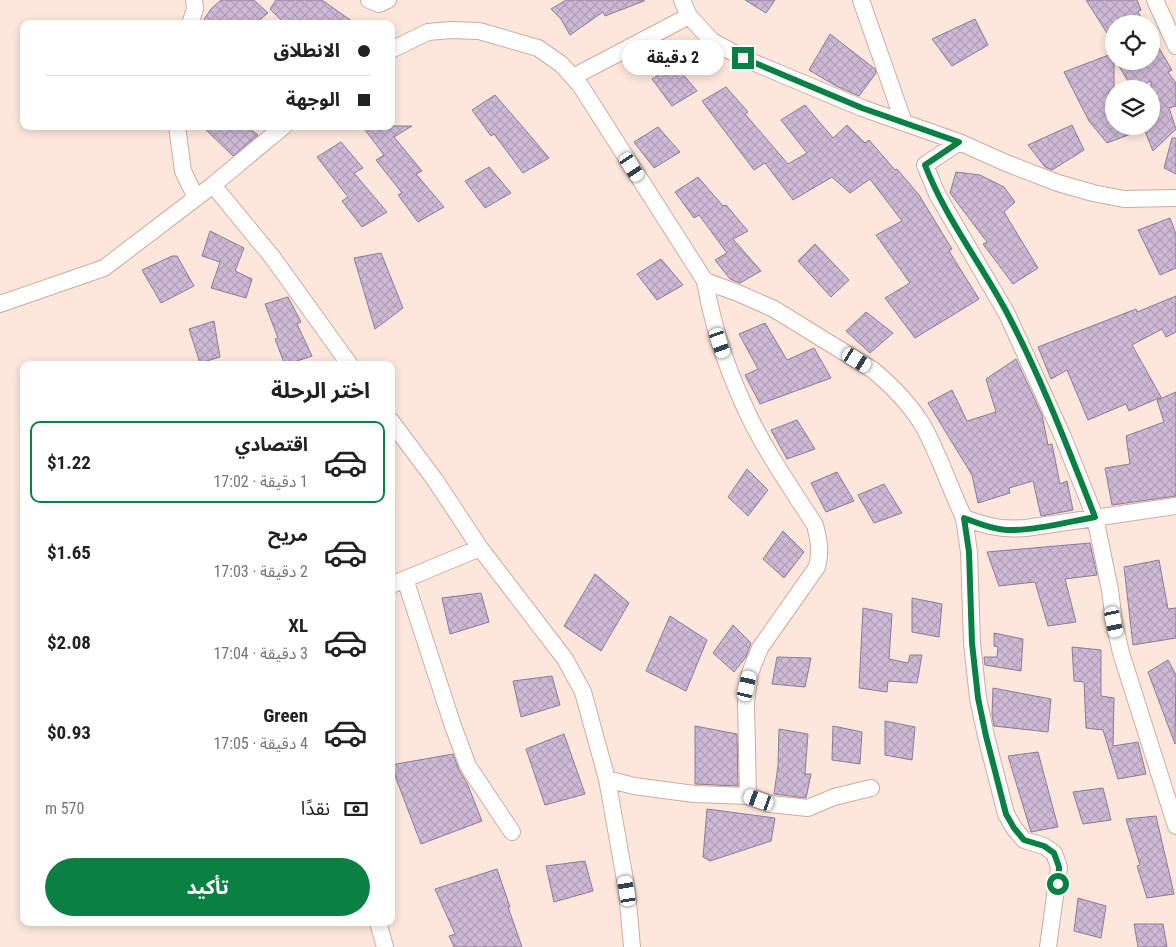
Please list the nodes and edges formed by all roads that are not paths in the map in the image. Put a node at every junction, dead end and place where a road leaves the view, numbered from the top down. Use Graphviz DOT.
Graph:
graph roads {
  1 [pos="194,0"];
  2 [pos="369,0"];
  3 [pos="388,0"];
  4 [pos="682,0"];
  5 [pos="861,0"];
  6 [pos="1155,0"];
  7 [pos="688,16"];
  8 [pos="191,20"];
  9 [pos="1176,46"];
  10 [pos="395,48"];
  11 [pos="573,78"];
  12 [pos="904,123"];
  13 [pos="178,130"];
  14 [pos="279,130"];
  15 [pos="959,142"];
  16 [pos="213,185"];
  17 [pos="196,198"];
  18 [pos="1176,198"];
  19 [pos="705,281"];
  20 [pos="0,304"];
  21 [pos="347,361"];
  22 [pos="395,431"];
  23 [pos="1176,506"];
  24 [pos="1095,517"];
  25 [pos="964,518"];
  26 [pos="480,548"];
  27 [pos="398,582"];
  28 [pos="607,779"];
  29 [pos="871,788"];
  30 [pos="748,796"];
  31 [pos="1176,826"];
  32 [pos="512,832"];
  33 [pos="379,926"];
  34 [pos="385,947"];
  35 [pos="632,947"];
  36 [pos="1048,947"];
  1 -- 8 [label="street"];
  2 -- 3 [label="street"];
  4 -- 7 [label="street"];
  5 -- 12 [label="street"];
  6 -- 9 [label="street"];
  7 -- 11 [label="street"];
  7 -- 12 [label="street"];
  10 -- 11 [label="street"];
  11 -- 19 [label="street"];
  12 -- 15 [label="street"];
  13 -- 17 [label="street"];
  14 -- 16 [label="street"];
  15 -- 18 [label="street"];
  15 -- 24 [label="street"];
  16 -- 17 [label="street"];
  16 -- 21 [label="street"];
  17 -- 20 [label="street"];
  19 -- 25 [label="street"];
  19 -- 30 [label="street"];
  22 -- 26 [label="street"];
  23 -- 24 [label="street"];
  24 -- 25 [label="street"];
  24 -- 31 [label="street"];
  25 -- 36 [label="street"];
  26 -- 27 [label="street"];
  26 -- 28 [label="street"];
  27 -- 32 [label="street"];
  28 -- 30 [label="street"];
  28 -- 35 [label="street"];
  29 -- 30 [label="street"];
  33 -- 34 [label="street"];
}
